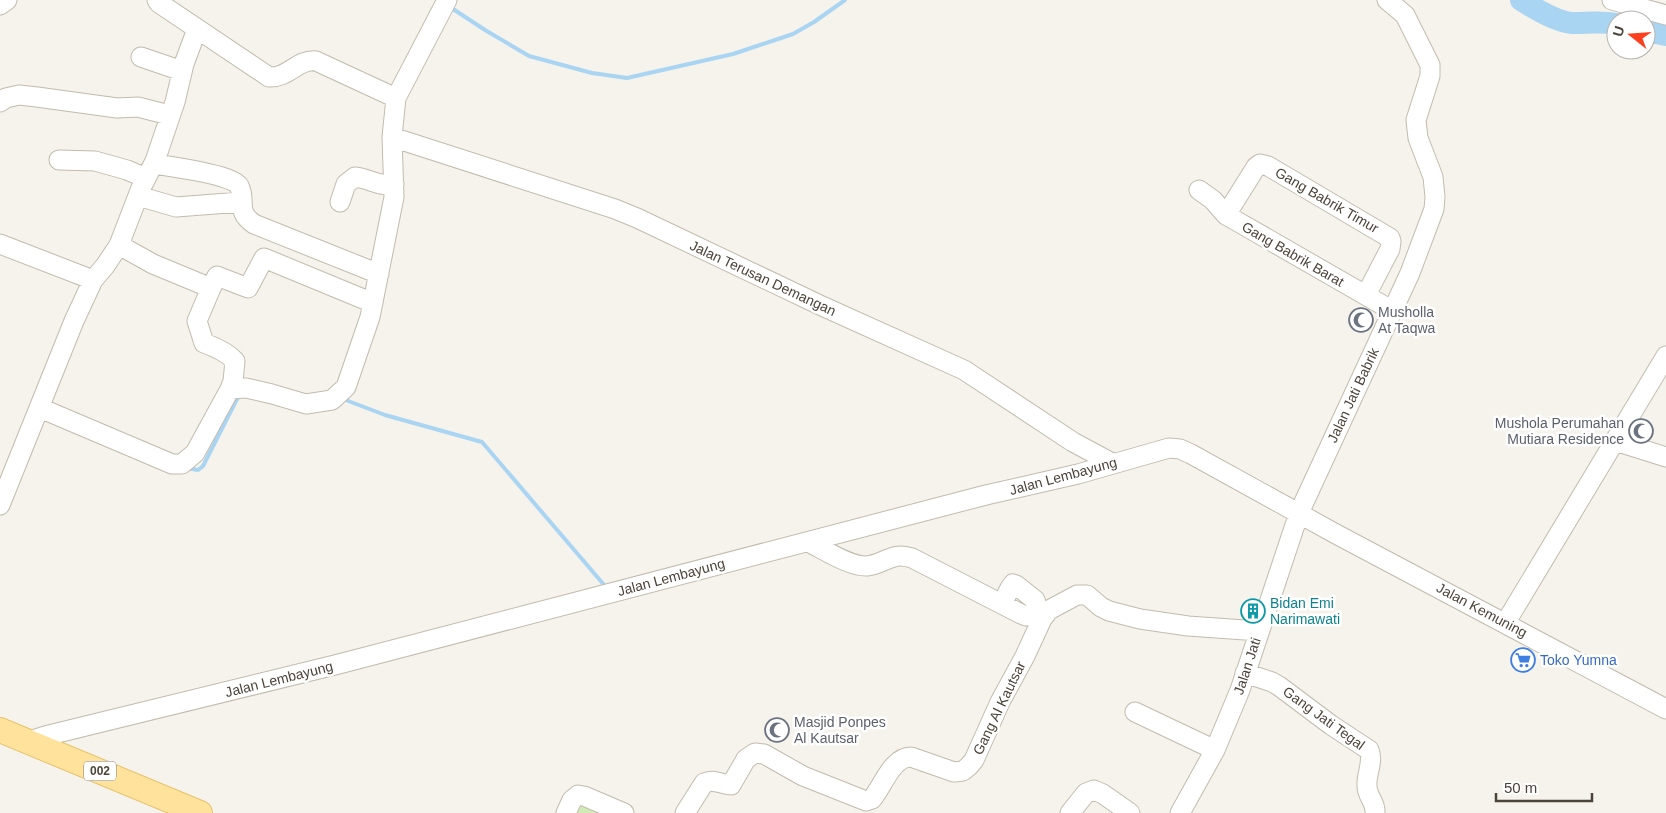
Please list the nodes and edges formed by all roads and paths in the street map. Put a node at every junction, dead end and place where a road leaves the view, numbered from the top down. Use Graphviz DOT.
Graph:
graph roads {
  1 [pos="6,0"];
  2 [pos="157,0"];
  3 [pos="1387,0"];
  4 [pos="1612,0"];
  5 [pos="0,5"];
  6 [pos="443,7"];
  7 [pos="1666,15"];
  8 [pos="197,29"];
  9 [pos="141,57"];
  10 [pos="182,71"];
  11 [pos="396,98"];
  12 [pos="0,102"];
  13 [pos="169,115"];
  14 [pos="392,137"];
  15 [pos="59,160"];
  16 [pos="150,171"];
  17 [pos="394,184"];
  18 [pos="1199,190"];
  19 [pos="138,196"];
  20 [pos="241,202"];
  21 [pos="340,202"];
  22 [pos="1226,215"];
  23 [pos="274,231"];
  24 [pos="0,244"];
  25 [pos="119,245"];
  26 [pos="264,258"];
  27 [pos="379,274"];
  28 [pos="93,280"];
  29 [pos="211,288"];
  30 [pos="1366,295"];
  31 [pos="373,303"];
  32 [pos="1393,310"];
  33 [pos="1666,356"];
  34 [pos="230,389"];
  35 [pos="40,408"];
  36 [pos="1616,441"];
  37 [pos="1666,457"];
  38 [pos="1112,463"];
  39 [pos="0,505"];
  40 [pos="1298,513"];
  41 [pos="808,542"];
  42 [pos="1002,604"];
  43 [pos="1506,622"];
  44 [pos="1259,631"];
  45 [pos="1245,673"];
  46 [pos="1666,709"];
  47 [pos="1135,712"];
  48 [pos="0,730"];
  49 [pos="32,743"];
  50 [pos="1215,750"];
  51 [pos="200,813"];
  52 [pos="566,813"];
  53 [pos="624,813"];
  54 [pos="685,813"];
  55 [pos="1070,813"];
  56 [pos="1130,813"];
  57 [pos="1180,813"];
  58 [pos="1375,813"];
  1 -- 5 [label="street"];
  2 -- 8 [label="street"];
  3 -- 32 [label="street, Jalan Jati Babrik"];
  4 -- 7 [label="street"];
  6 -- 11 [label="street"];
  8 -- 10 [label="street"];
  8 -- 11 [label="street"];
  9 -- 10 [label="street"];
  10 -- 13 [label="street"];
  11 -- 14 [label="street"];
  12 -- 13 [label="street"];
  13 -- 16 [label="street"];
  14 -- 17 [label="street"];
  14 -- 38 [label="street, Jalan Terusan Demangan"];
  15 -- 16 [label="street"];
  16 -- 19 [label="street"];
  16 -- 20 [label="street"];
  17 -- 21 [label="street"];
  17 -- 27 [label="street"];
  18 -- 22 [label="street, Gang Babrik Barat"];
  19 -- 20 [label="street"];
  19 -- 25 [label="street"];
  20 -- 23 [label="street"];
  22 -- 30 [label="street, Gang Babrik Barat"];
  22 -- 30 [label="street, Gang Babrik Timur"];
  23 -- 26 [label="street"];
  23 -- 27 [label="street"];
  24 -- 28 [label="street"];
  25 -- 28 [label="street"];
  25 -- 29 [label="street"];
  26 -- 29 [label="street"];
  26 -- 31 [label="street"];
  27 -- 31 [label="street"];
  28 -- 35 [label="street"];
  29 -- 34 [label="street"];
  30 -- 32 [label="street, Gang Babrik Barat"];
  31 -- 34 [label="street"];
  32 -- 40 [label="street, Jalan Jati Babrik"];
  33 -- 36 [label="street"];
  34 -- 35 [label="street"];
  35 -- 39 [label="street"];
  36 -- 37 [label="street"];
  36 -- 43 [label="street"];
  38 -- 40 [label="street, Jalan Lembayung"];
  38 -- 41 [label="street, Jalan Lembayung"];
  40 -- 43 [label="street, Jalan Kemuning"];
  40 -- 44 [label="street, Jalan Jati"];
  41 -- 42 [label="street"];
  41 -- 49 [label="street, Jalan Lembayung"];
  43 -- 46 [label="street, Jalan Kemuning"];
  44 -- 45 [label="street, Jalan Jati"];
  44 -- 54 [label="street, Gang Al Kautsar"];
  45 -- 50 [label="street, Jalan Jati"];
  45 -- 58 [label="street, Gang Jati Tegal"];
  47 -- 50 [label="street"];
  48 -- 49 [label="main road, 002"];
  49 -- 51 [label="main road, 002"];
  50 -- 57 [label="street, Jalan Jati"];
  52 -- 53 [label="street"];
  55 -- 56 [label="street"];
}
